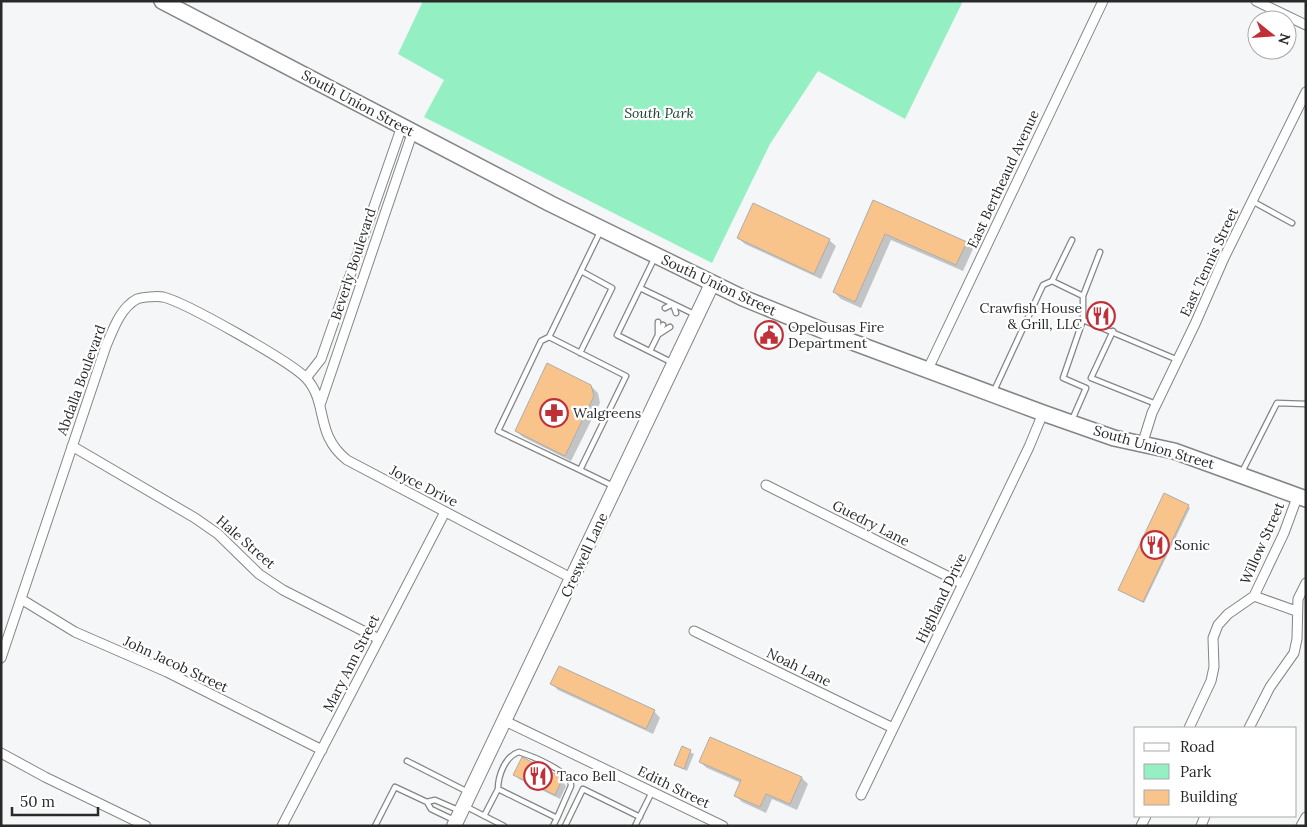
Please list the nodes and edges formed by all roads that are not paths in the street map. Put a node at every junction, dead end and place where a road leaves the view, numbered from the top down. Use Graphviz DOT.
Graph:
graph roads {
  1 [pos="162,1"];
  2 [pos="1103,1"];
  3 [pos="1256,1"];
  4 [pos="1306,25"];
  5 [pos="1306,92"];
  6 [pos="407,128"];
  7 [pos="1252,202"];
  8 [pos="1292,223"];
  9 [pos="601,228"];
  10 [pos="1072,240"];
  11 [pos="1100,252"];
  12 [pos="656,256"];
  13 [pos="581,271"];
  14 [pos="1052,281"];
  15 [pos="712,284"];
  16 [pos="640,288"];
  17 [pos="1083,296"];
  18 [pos="673,304"];
  19 [pos="667,309"];
  20 [pos="676,313"];
  21 [pos="697,315"];
  22 [pos="1082,320"];
  23 [pos="660,323"];
  24 [pos="670,327"];
  25 [pos="1113,331"];
  26 [pos="658,335"];
  27 [pos="549,337"];
  28 [pos="650,352"];
  29 [pos="580,353"];
  30 [pos="321,359"];
  31 [pos="1178,360"];
  32 [pos="335,363"];
  33 [pos="674,364"];
  34 [pos="928,369"];
  35 [pos="306,378"];
  36 [pos="1091,378"];
  37 [pos="1086,388"];
  38 [pos="992,394"];
  39 [pos="1156,404"];
  40 [pos="1306,404"];
  41 [pos="320,405"];
  42 [pos="1044,413"];
  43 [pos="1072,422"];
  44 [pos="1142,445"];
  45 [pos="72,446"];
  46 [pos="580,470"];
  47 [pos="1241,474"];
  48 [pos="766,485"];
  49 [pos="615,487"];
  50 [pos="1302,497"];
  51 [pos="445,512"];
  52 [pos="573,580"];
  53 [pos="963,584"];
  54 [pos="1306,584"];
  55 [pos="1254,596"];
  56 [pos="21,599"];
  57 [pos="1296,611"];
  58 [pos="694,631"];
  59 [pos="379,639"];
  60 [pos="1,658"];
  61 [pos="505,721"];
  62 [pos="1189,727"];
  63 [pos="1250,727"];
  64 [pos="893,728"];
  65 [pos="322,750"];
  66 [pos="1,753"];
  67 [pos="407,761"];
  68 [pos="498,789"];
  69 [pos="652,792"];
  70 [pos="861,795"];
  71 [pos="427,802"];
  72 [pos="461,811"];
  73 [pos="484,816"];
  74 [pos="1306,816"];
  75 [pos="640,817"];
  76 [pos="557,818"];
  77 [pos="375,824"];
  78 [pos="498,824"];
  79 [pos="146,826"];
  80 [pos="282,826"];
  81 [pos="382,826"];
  82 [pos="504,826"];
  83 [pos="553,826"];
  84 [pos="565,826"];
  85 [pos="636,826"];
  86 [pos="723,826"];
  87 [pos="1301,826"];
  1 -- 6 [label="main road, South Union Street"];
  2 -- 34 [label="street, East Bertheaud Avenue"];
  3 -- 4 [label="street"];
  5 -- 7 [label="street, East Tennis Street"];
  6 -- 9 [label="main road, South Union Street"];
  6 -- 30 [label="street, Beverly Boulevard"];
  6 -- 32 [label="street, Beverly Boulevard"];
  7 -- 8 [label="lane"];
  7 -- 31 [label="street, East Tennis Street"];
  9 -- 12 [label="main road, South Union Street"];
  9 -- 13 [label="lane"];
  10 -- 14 [label="lane"];
  11 -- 17 [label="lane"];
  12 -- 15 [label="main road, South Union Street"];
  12 -- 16 [label="lane"];
  13 -- 27 [label="lane"];
  13 -- 29 [label="lane"];
  14 -- 17 [label="lane"];
  14 -- 38 [label="lane"];
  15 -- 21 [label="main road, Creswell Lane"];
  15 -- 34 [label="main road, South Union Street"];
  16 -- 18 [label="lane"];
  16 -- 28 [label="lane"];
  17 -- 22 [label="lane"];
  18 -- 19 [label="lane"];
  18 -- 20 [label="lane"];
  18 -- 21 [label="lane"];
  21 -- 33 [label="main road, Creswell Lane"];
  22 -- 25 [label="lane"];
  22 -- 37 [label="lane"];
  23 -- 26 [label="lane"];
  24 -- 26 [label="lane"];
  25 -- 31 [label="lane"];
  25 -- 36 [label="lane"];
  26 -- 28 [label="lane"];
  27 -- 29 [label="lane"];
  27 -- 46 [label="lane"];
  28 -- 33 [label="lane"];
  29 -- 46 [label="lane"];
  30 -- 32 [label="street"];
  30 -- 35 [label="street, Beverly Boulevard"];
  31 -- 39 [label="street, East Tennis Street"];
  32 -- 41 [label="street, Beverly Boulevard"];
  33 -- 49 [label="main road, Creswell Lane"];
  34 -- 38 [label="main road, South Union Street"];
  35 -- 41 [label="street, Joyce Drive"];
  35 -- 45 [label="street, Abdalla Boulevard"];
  36 -- 37 [label="lane"];
  36 -- 39 [label="lane"];
  37 -- 43 [label="lane"];
  38 -- 42 [label="main road, South Union Street"];
  39 -- 44 [label="street, East Tennis Street"];
  40 -- 47 [label="lane"];
  41 -- 51 [label="street, Joyce Drive"];
  42 -- 43 [label="main road, South Union Street"];
  42 -- 53 [label="street, Highland Drive"];
  43 -- 44 [label="main road, South Union Street"];
  44 -- 47 [label="main road, South Union Street"];
  45 -- 56 [label="street, Abdalla Boulevard"];
  45 -- 59 [label="street, Hale Street"];
  46 -- 49 [label="lane"];
  47 -- 50 [label="main road, South Union Street"];
  48 -- 53 [label="street, Guedry Lane"];
  49 -- 52 [label="main road, Creswell Lane"];
  50 -- 55 [label="street, Willow Street"];
  51 -- 52 [label="street, Joyce Drive"];
  51 -- 59 [label="street, Mary Ann Street"];
  52 -- 61 [label="main road, Creswell Lane"];
  53 -- 64 [label="street, Highland Drive"];
  54 -- 57 [label="street"];
  55 -- 57 [label="street"];
  55 -- 62 [label="street, Willow Street"];
  56 -- 60 [label="street, Abdalla Boulevard"];
  56 -- 65 [label="street, John Jacob Street"];
  57 -- 63 [label="street"];
  58 -- 64 [label="street, Noah Lane"];
  59 -- 65 [label="street, Mary Ann Street"];
  61 -- 69 [label="street, Edith Street"];
  61 -- 72 [label="main road, Creswell Lane"];
  64 -- 70 [label="street, Highland Drive"];
  65 -- 80 [label="street, Mary Ann Street"];
  66 -- 79 [label="street"];
  67 -- 72 [label="lane"];
  68 -- 73 [label="lane"];
  68 -- 76 [label="lane"];
  68 -- 76 [label="lane"];
  69 -- 75 [label="lane"];
  69 -- 86 [label="street, Edith Street"];
  71 -- 72 [label="lane"];
  71 -- 72 [label="lane"];
  71 -- 77 [label="lane"];
  72 -- 73 [label="lane"];
  73 -- 78 [label="lane"];
  74 -- 87 [label="street"];
  75 -- 84 [label="lane"];
  75 -- 85 [label="lane"];
  76 -- 83 [label="lane"];
  77 -- 81 [label="lane"];
  78 -- 82 [label="lane"];
}
